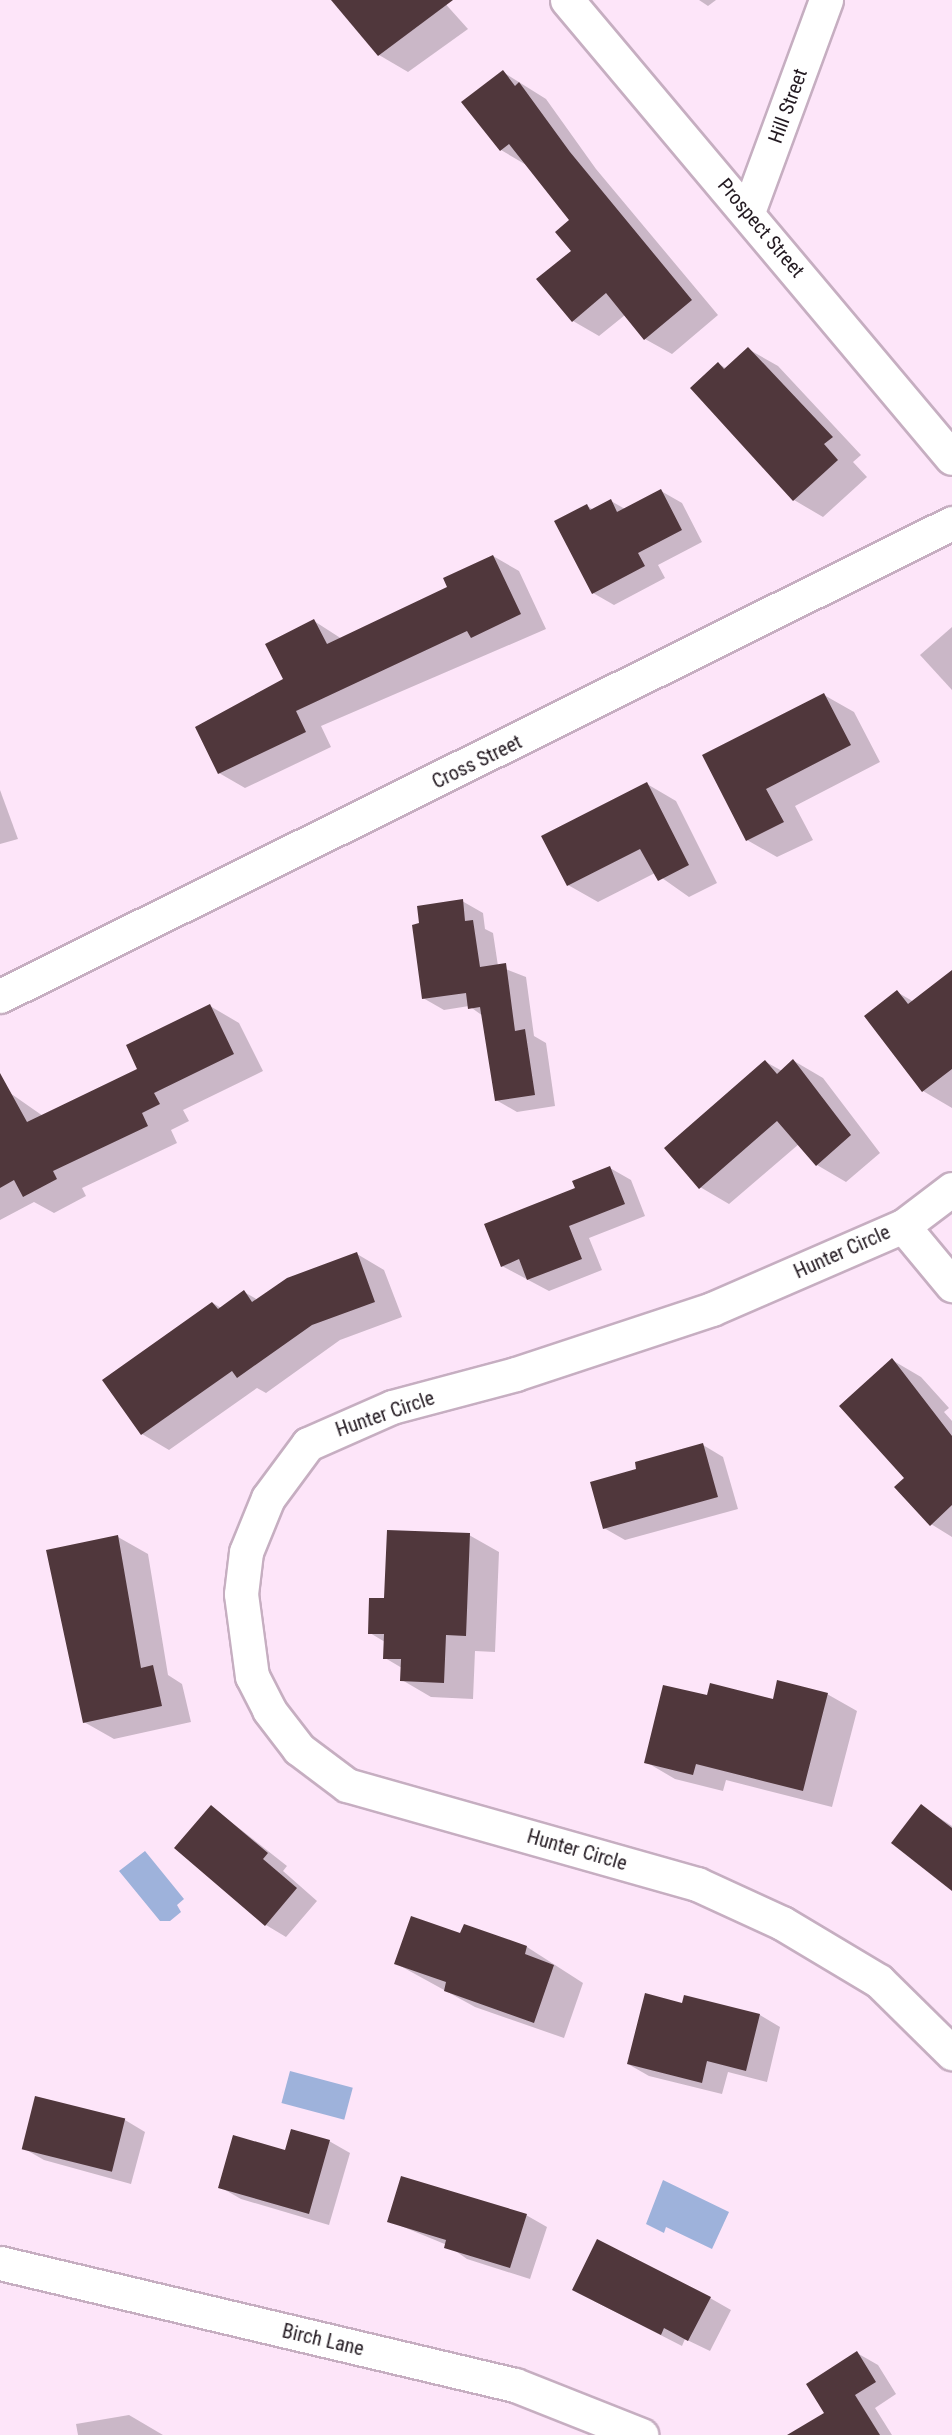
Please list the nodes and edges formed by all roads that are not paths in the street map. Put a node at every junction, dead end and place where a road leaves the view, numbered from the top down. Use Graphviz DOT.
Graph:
graph roads {
  1 [pos="567,0"];
  2 [pos="826,0"];
  3 [pos="748,212"];
  4 [pos="952,458"];
  5 [pos="952,524"];
  6 [pos="0,996"];
  7 [pos="952,1189"];
  8 [pos="903,1226"];
  9 [pos="952,1285"];
  10 [pos="952,2053"];
  11 [pos="0,2263"];
  12 [pos="641,2435"];
  1 -- 3 [label="street, Prospect Street"];
  2 -- 3 [label="street, Hill Street"];
  3 -- 4 [label="street, Prospect Street"];
  5 -- 6 [label="street, Cross Street"];
  7 -- 8 [label="street, Hunter Circle"];
  8 -- 9 [label="street"];
  8 -- 10 [label="street, Hunter Circle"];
  11 -- 12 [label="street, Birch Lane"];
}
